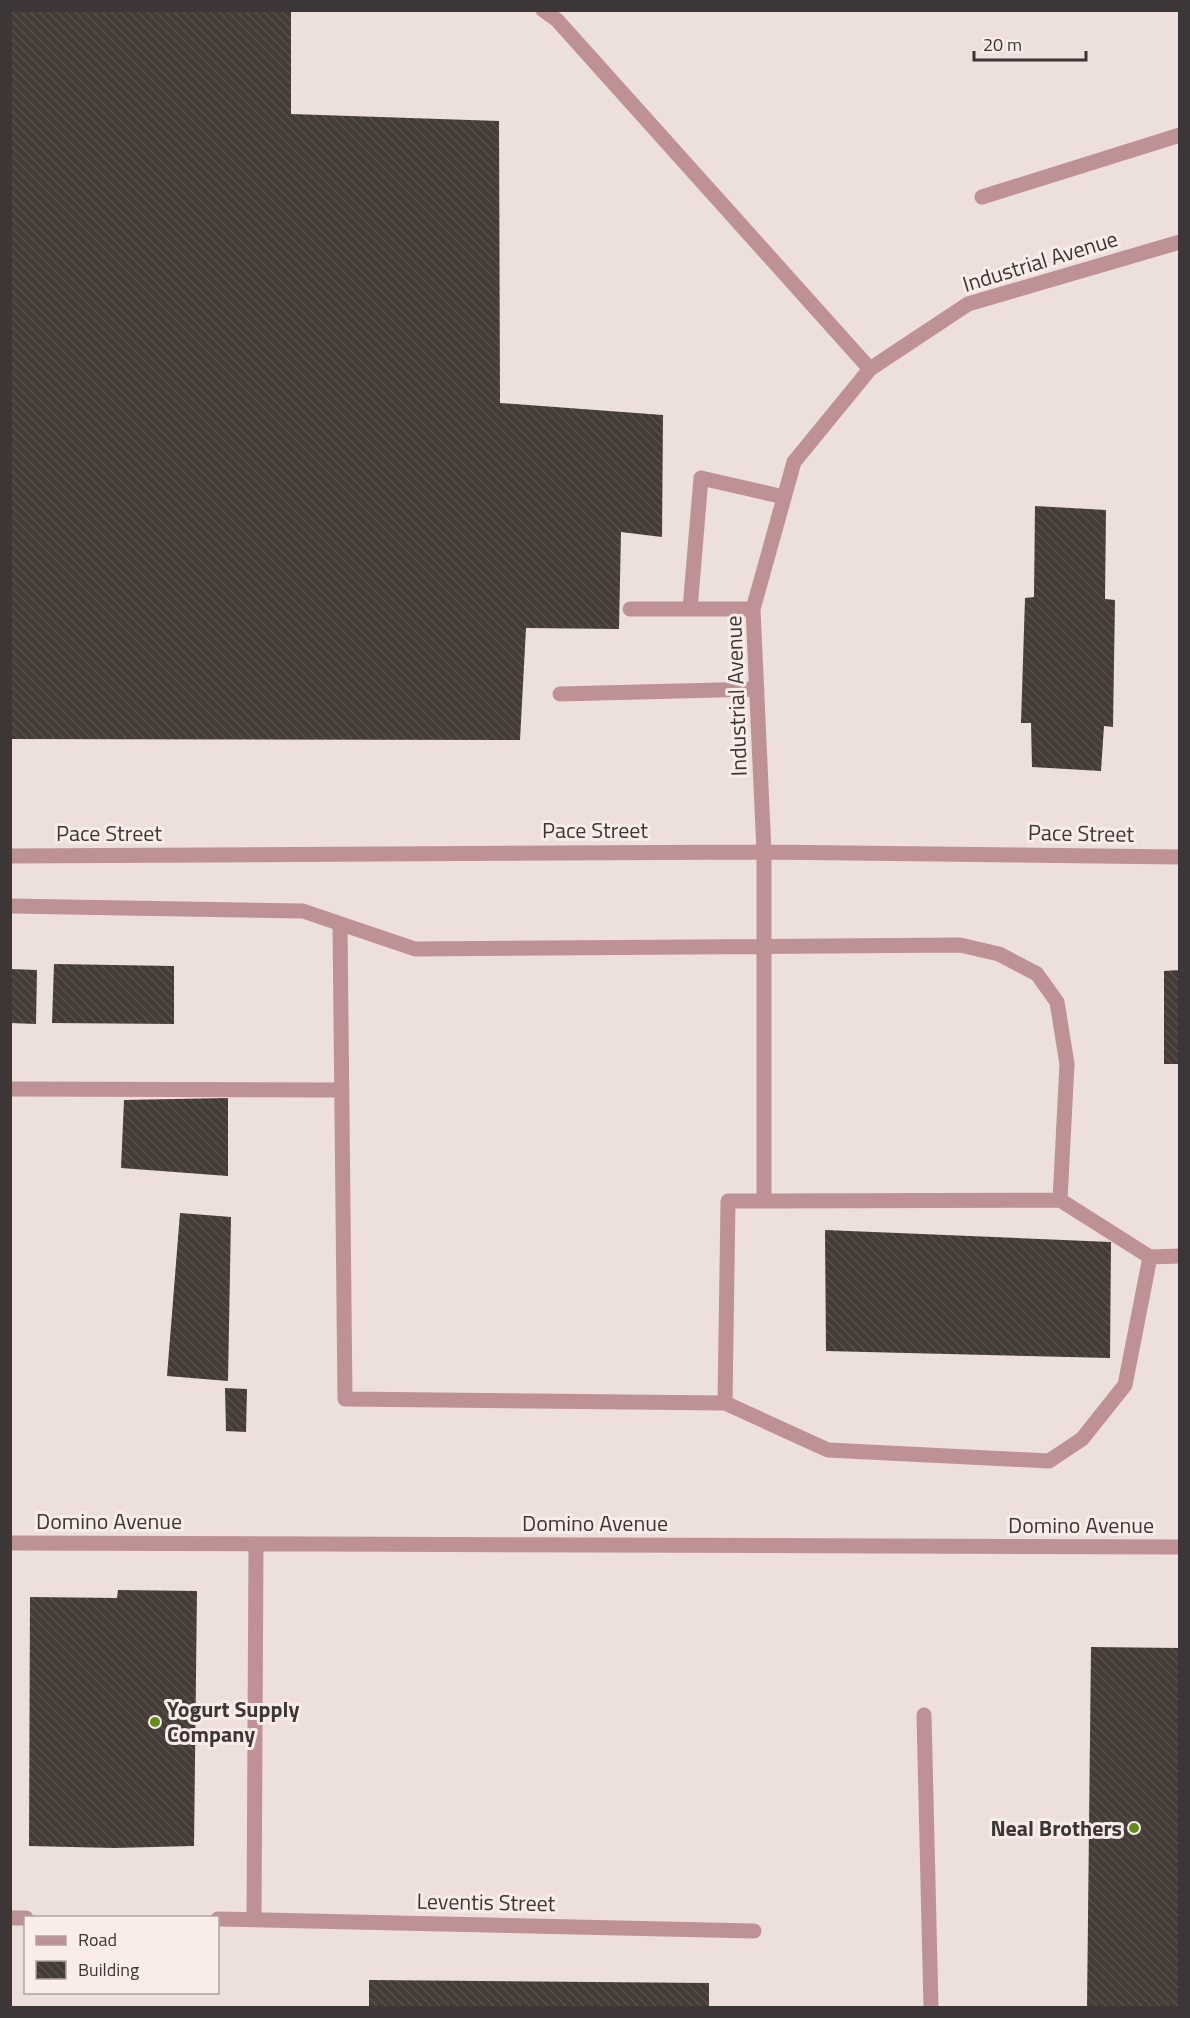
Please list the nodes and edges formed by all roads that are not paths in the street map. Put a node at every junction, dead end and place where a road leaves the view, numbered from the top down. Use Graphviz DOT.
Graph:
graph roads {
  1 [pos="543,10"];
  2 [pos="1179,135"];
  3 [pos="982,197"];
  4 [pos="1179,242"];
  5 [pos="870,369"];
  6 [pos="784,497"];
  7 [pos="630,609"];
  8 [pos="690,609"];
  9 [pos="753,609"];
  10 [pos="757,689"];
  11 [pos="560,694"];
  12 [pos="764,852"];
  13 [pos="10,856"];
  14 [pos="1179,857"];
  15 [pos="10,906"];
  16 [pos="340,924"];
  17 [pos="764,947"];
  18 [pos="10,1089"];
  19 [pos="342,1090"];
  20 [pos="1060,1200"];
  21 [pos="764,1201"];
  22 [pos="1179,1256"];
  23 [pos="1150,1257"];
  24 [pos="725,1402"];
  25 [pos="10,1543"];
  26 [pos="256,1544"];
  27 [pos="1179,1547"];
  28 [pos="924,1715"];
  29 [pos="219,1919"];
  30 [pos="254,1919"];
  31 [pos="754,1931"];
  32 [pos="931,2007"];
  1 -- 5 [label="street"];
  2 -- 3 [label="street"];
  4 -- 5 [label="street, Industrial Avenue"];
  5 -- 6 [label="street, Industrial Avenue"];
  6 -- 8 [label="street"];
  6 -- 9 [label="street, Industrial Avenue"];
  7 -- 8 [label="street"];
  8 -- 9 [label="street"];
  9 -- 10 [label="street, Industrial Avenue"];
  10 -- 11 [label="street"];
  10 -- 12 [label="street, Industrial Avenue"];
  12 -- 13 [label="street, Pace Street"];
  12 -- 14 [label="street, Pace Street"];
  12 -- 17 [label="street, Industrial Avenue"];
  15 -- 16 [label="street"];
  16 -- 17 [label="street"];
  16 -- 19 [label="street"];
  17 -- 20 [label="street"];
  17 -- 21 [label="street, Industrial Avenue"];
  18 -- 19 [label="street"];
  19 -- 24 [label="street"];
  20 -- 21 [label="street"];
  20 -- 23 [label="street"];
  21 -- 24 [label="street"];
  22 -- 23 [label="street"];
  23 -- 24 [label="street"];
  25 -- 26 [label="street, Domino Avenue"];
  26 -- 27 [label="street, Domino Avenue"];
  26 -- 30 [label="street"];
  28 -- 32 [label="street"];
  29 -- 30 [label="street, Leventis Street"];
  30 -- 31 [label="street, Leventis Street"];
}
